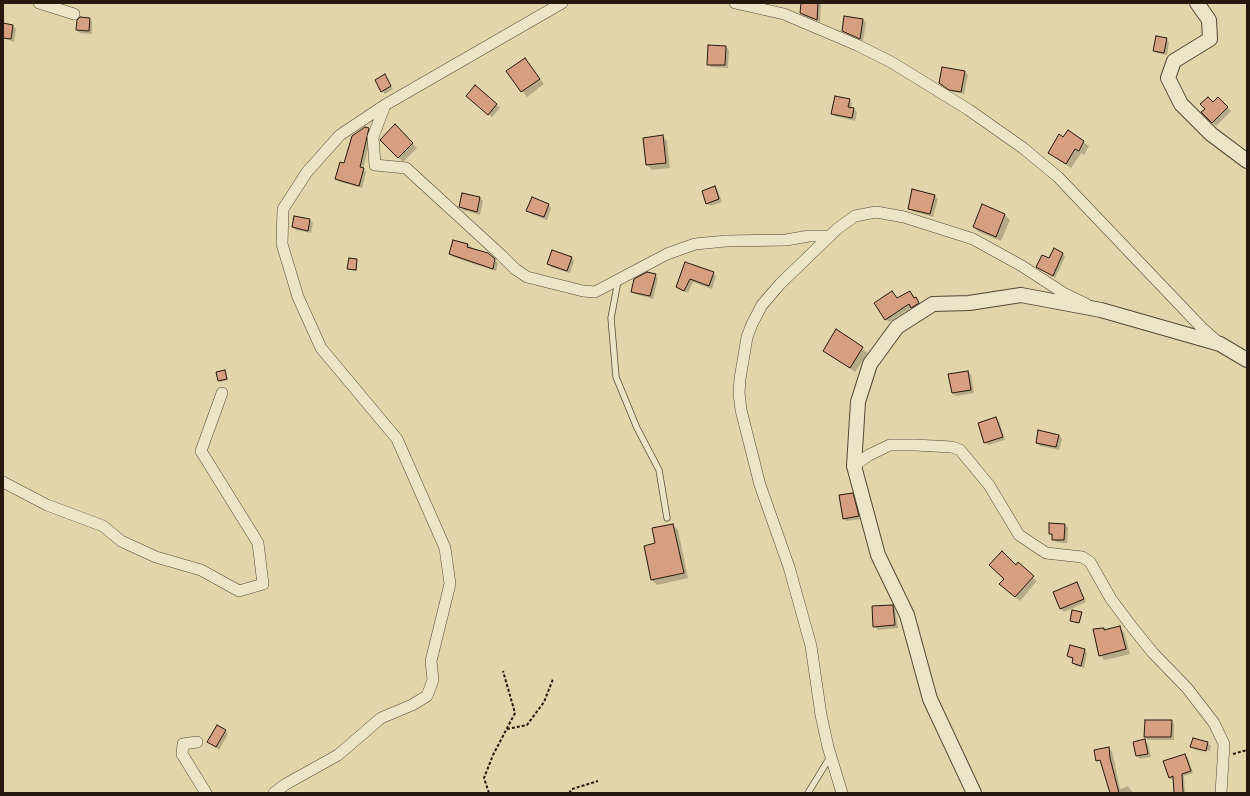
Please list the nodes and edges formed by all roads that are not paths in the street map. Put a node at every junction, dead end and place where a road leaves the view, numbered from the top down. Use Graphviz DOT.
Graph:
graph roads {
  1 [pos="39,3"];
  2 [pos="562,3"];
  3 [pos="735,3"];
  4 [pos="1197,3"];
  5 [pos="74,14"];
  6 [pos="384,105"];
  7 [pos="1247,161"];
  8 [pos="830,236"];
  9 [pos="618,280"];
  10 [pos="1101,310"];
  11 [pos="1220,344"];
  12 [pos="1247,360"];
  13 [pos="222,393"];
  14 [pos="854,466"];
  15 [pos="3,482"];
  16 [pos="667,518"];
  17 [pos="197,742"];
  18 [pos="831,756"];
  19 [pos="206,793"];
  20 [pos="274,793"];
  21 [pos="808,793"];
  22 [pos="842,793"];
  23 [pos="974,793"];
  24 [pos="1221,793"];
  1 -- 5 [label="street"];
  2 -- 6 [label="street"];
  3 -- 11 [label="street"];
  4 -- 7 [label="street"];
  6 -- 9 [label="street"];
  6 -- 20 [label="street"];
  8 -- 9 [label="street"];
  8 -- 10 [label="street"];
  8 -- 18 [label="street"];
  9 -- 16 [label="lane"];
  10 -- 11 [label="street"];
  10 -- 14 [label="street"];
  11 -- 12 [label="street"];
  13 -- 15 [label="street"];
  14 -- 23 [label="street"];
  14 -- 24 [label="street"];
  17 -- 19 [label="street"];
  18 -- 21 [label="lane"];
  18 -- 22 [label="street"];
}
